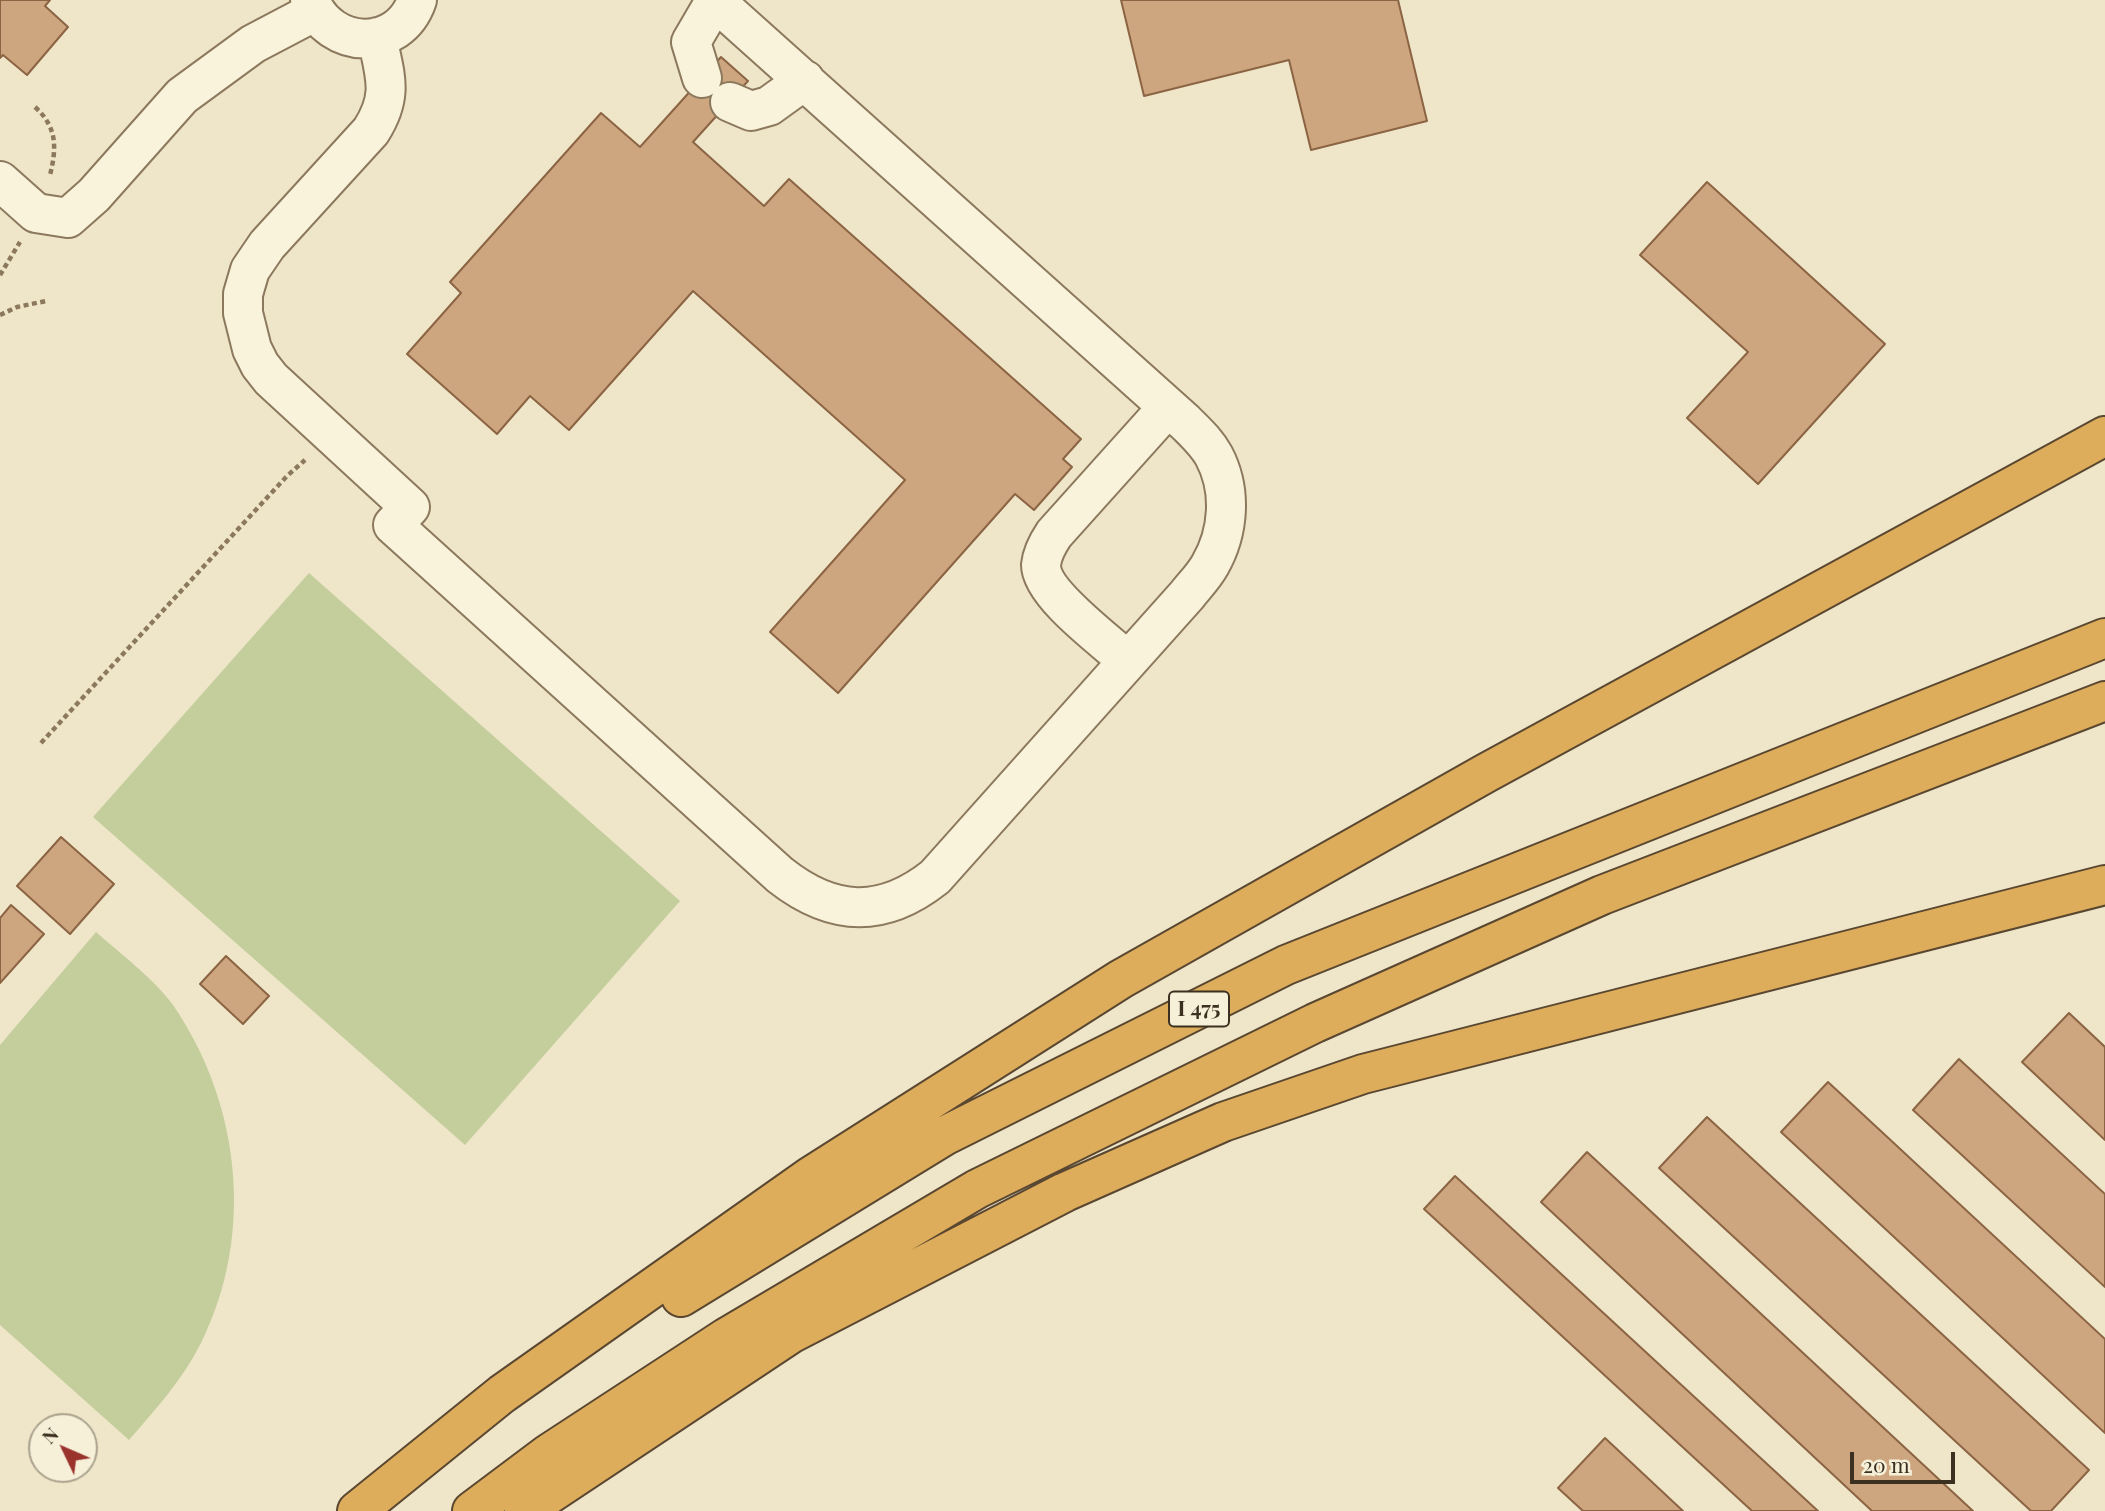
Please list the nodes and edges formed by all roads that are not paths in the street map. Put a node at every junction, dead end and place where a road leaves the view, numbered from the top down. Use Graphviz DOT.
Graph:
graph roads {
  1 [pos="417,0"];
  2 [pos="714,0"];
  3 [pos="312,6"];
  4 [pos="377,37"];
  5 [pos="805,80"];
  6 [pos="0,181"];
  7 [pos="1168,407"];
  8 [pos="2105,436"];
  9 [pos="2105,638"];
  10 [pos="1128,661"];
  11 [pos="2105,701"];
  12 [pos="2105,885"];
  13 [pos="358,1511"];
  14 [pos="472,1511"];
  15 [pos="524,1511"];
  1 -- 4 [label="lane"];
  2 -- 5 [label="lane"];
  2 -- 5 [label="lane"];
  3 -- 4 [label="lane"];
  3 -- 6 [label="lane"];
  4 -- 10 [label="lane"];
  5 -- 7 [label="lane"];
  7 -- 10 [label="lane"];
  7 -- 10 [label="lane"];
  8 -- 13 [label="highway"];
  9 -- 13 [label="highway, I 475"];
  11 -- 14 [label="highway"];
  12 -- 15 [label="highway"];
}
